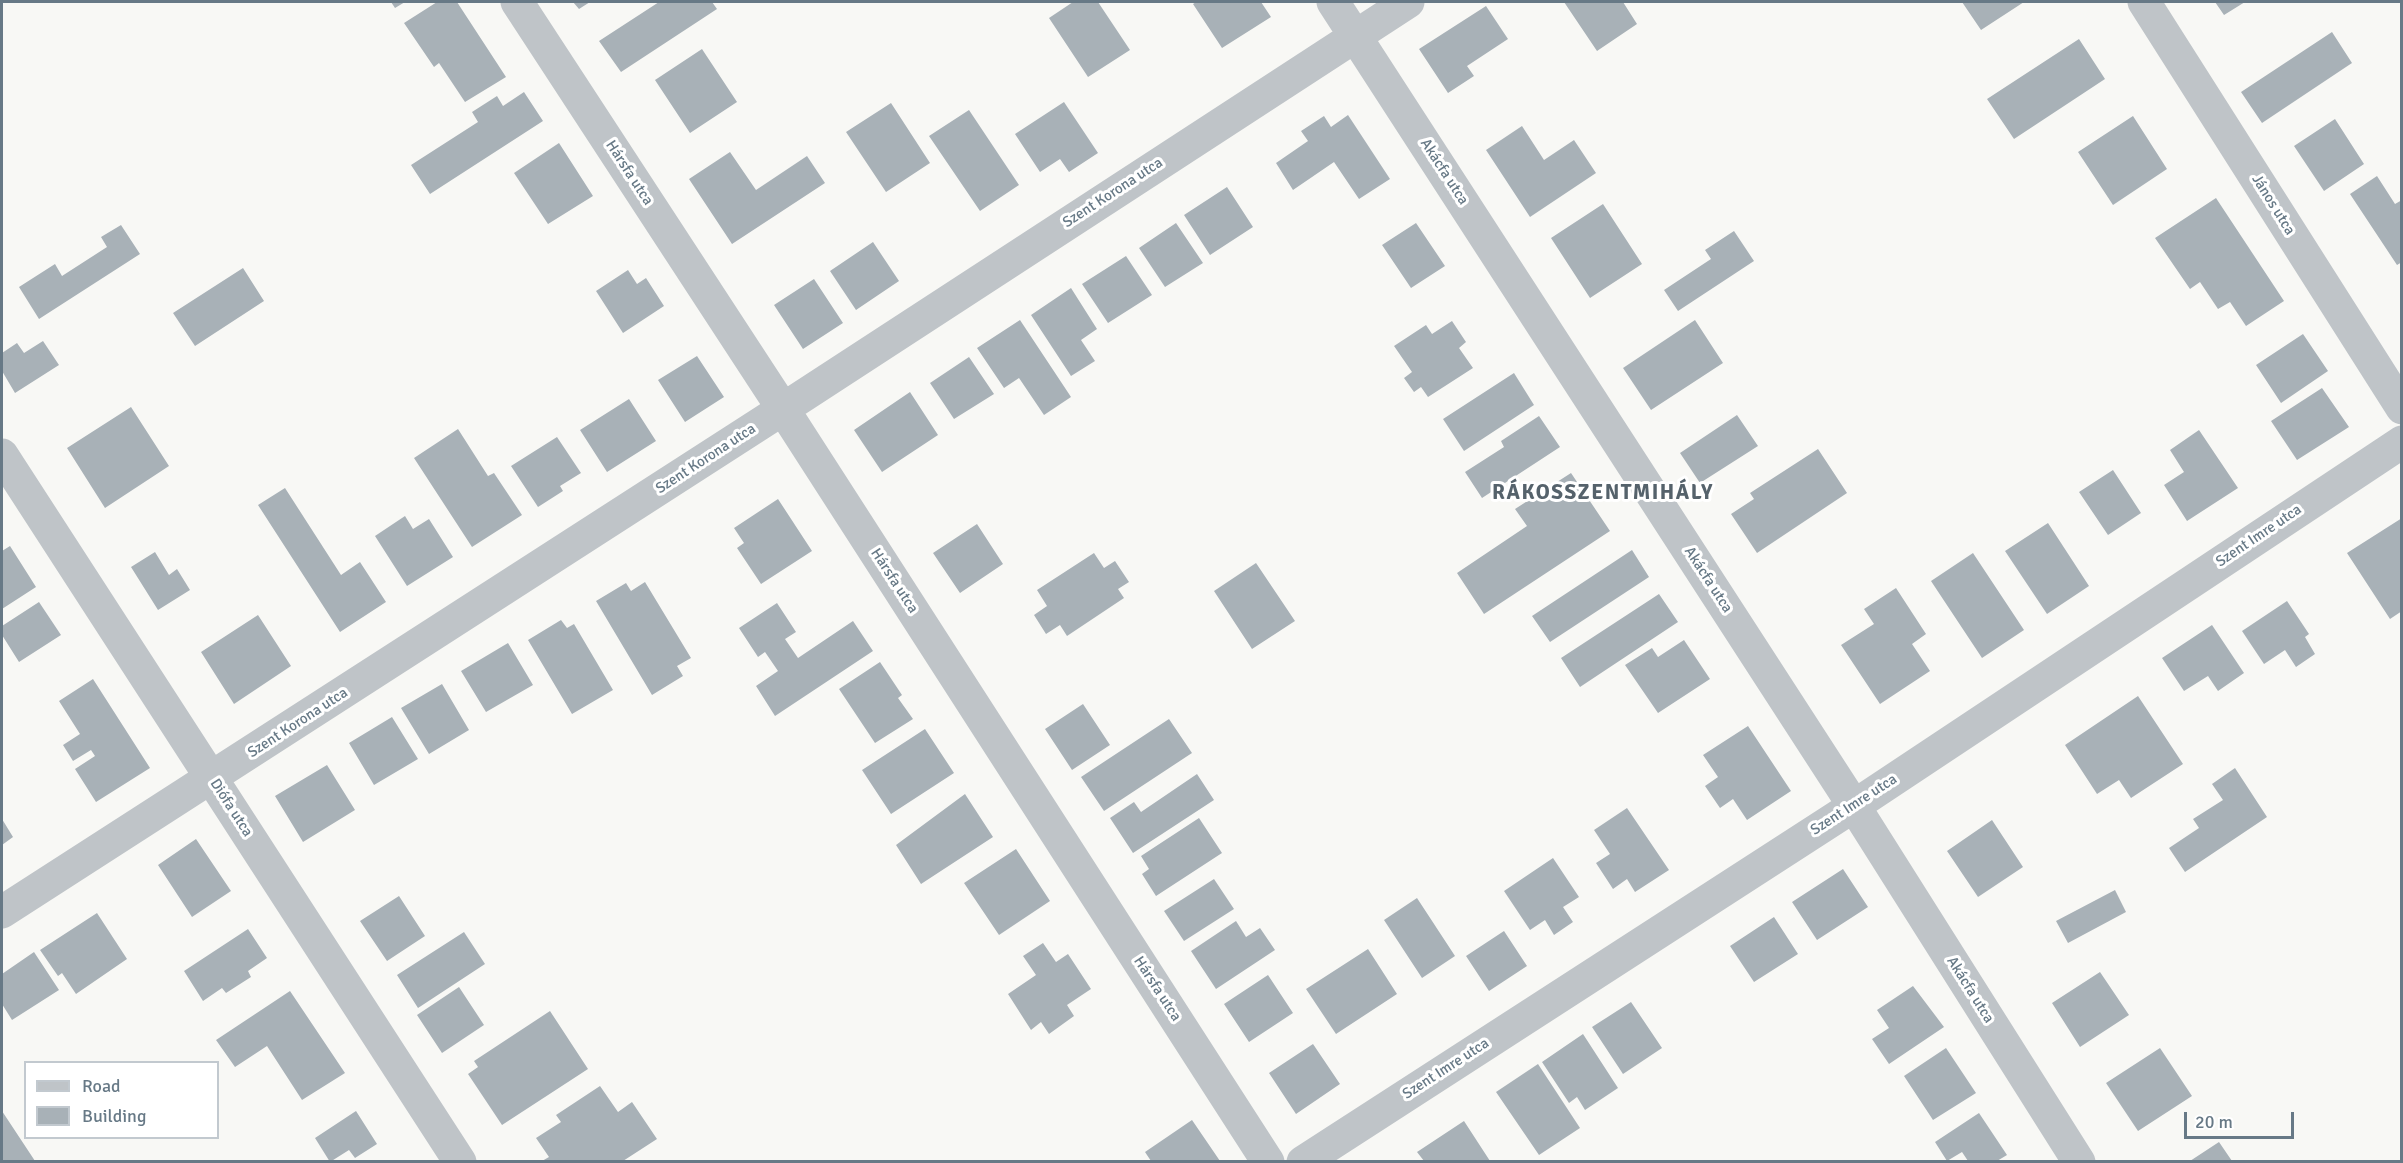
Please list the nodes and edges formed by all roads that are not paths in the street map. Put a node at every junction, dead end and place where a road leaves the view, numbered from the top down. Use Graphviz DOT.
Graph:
graph roads {
  1 [pos="518,2"];
  2 [pos="1333,2"];
  3 [pos="1408,2"];
  4 [pos="2144,2"];
  5 [pos="1355,35"];
  6 [pos="783,408"];
  7 [pos="2402,408"];
  8 [pos="2402,442"];
  9 [pos="2,455"];
  10 [pos="212,778"];
  11 [pos="1854,806"];
  12 [pos="2,912"];
  13 [pos="460,1161"];
  14 [pos="1268,1161"];
  15 [pos="1303,1161"];
  16 [pos="2079,1161"];
  1 -- 6 [label="street, Hársfa utca"];
  2 -- 5 [label="street, Akácfa utca"];
  3 -- 5 [label="street, Szent Korona utca"];
  4 -- 7 [label="street, János utca"];
  5 -- 6 [label="street, Szent Korona utca"];
  5 -- 11 [label="street, Akácfa utca"];
  6 -- 10 [label="street, Szent Korona utca"];
  6 -- 14 [label="street, Hársfa utca"];
  8 -- 11 [label="street, Szent Imre utca"];
  9 -- 10 [label="street, Diófa utca"];
  10 -- 12 [label="street, Szent Korona utca"];
  10 -- 13 [label="street, Diófa utca"];
  11 -- 15 [label="street, Szent Imre utca"];
  11 -- 16 [label="street, Akácfa utca"];
}
